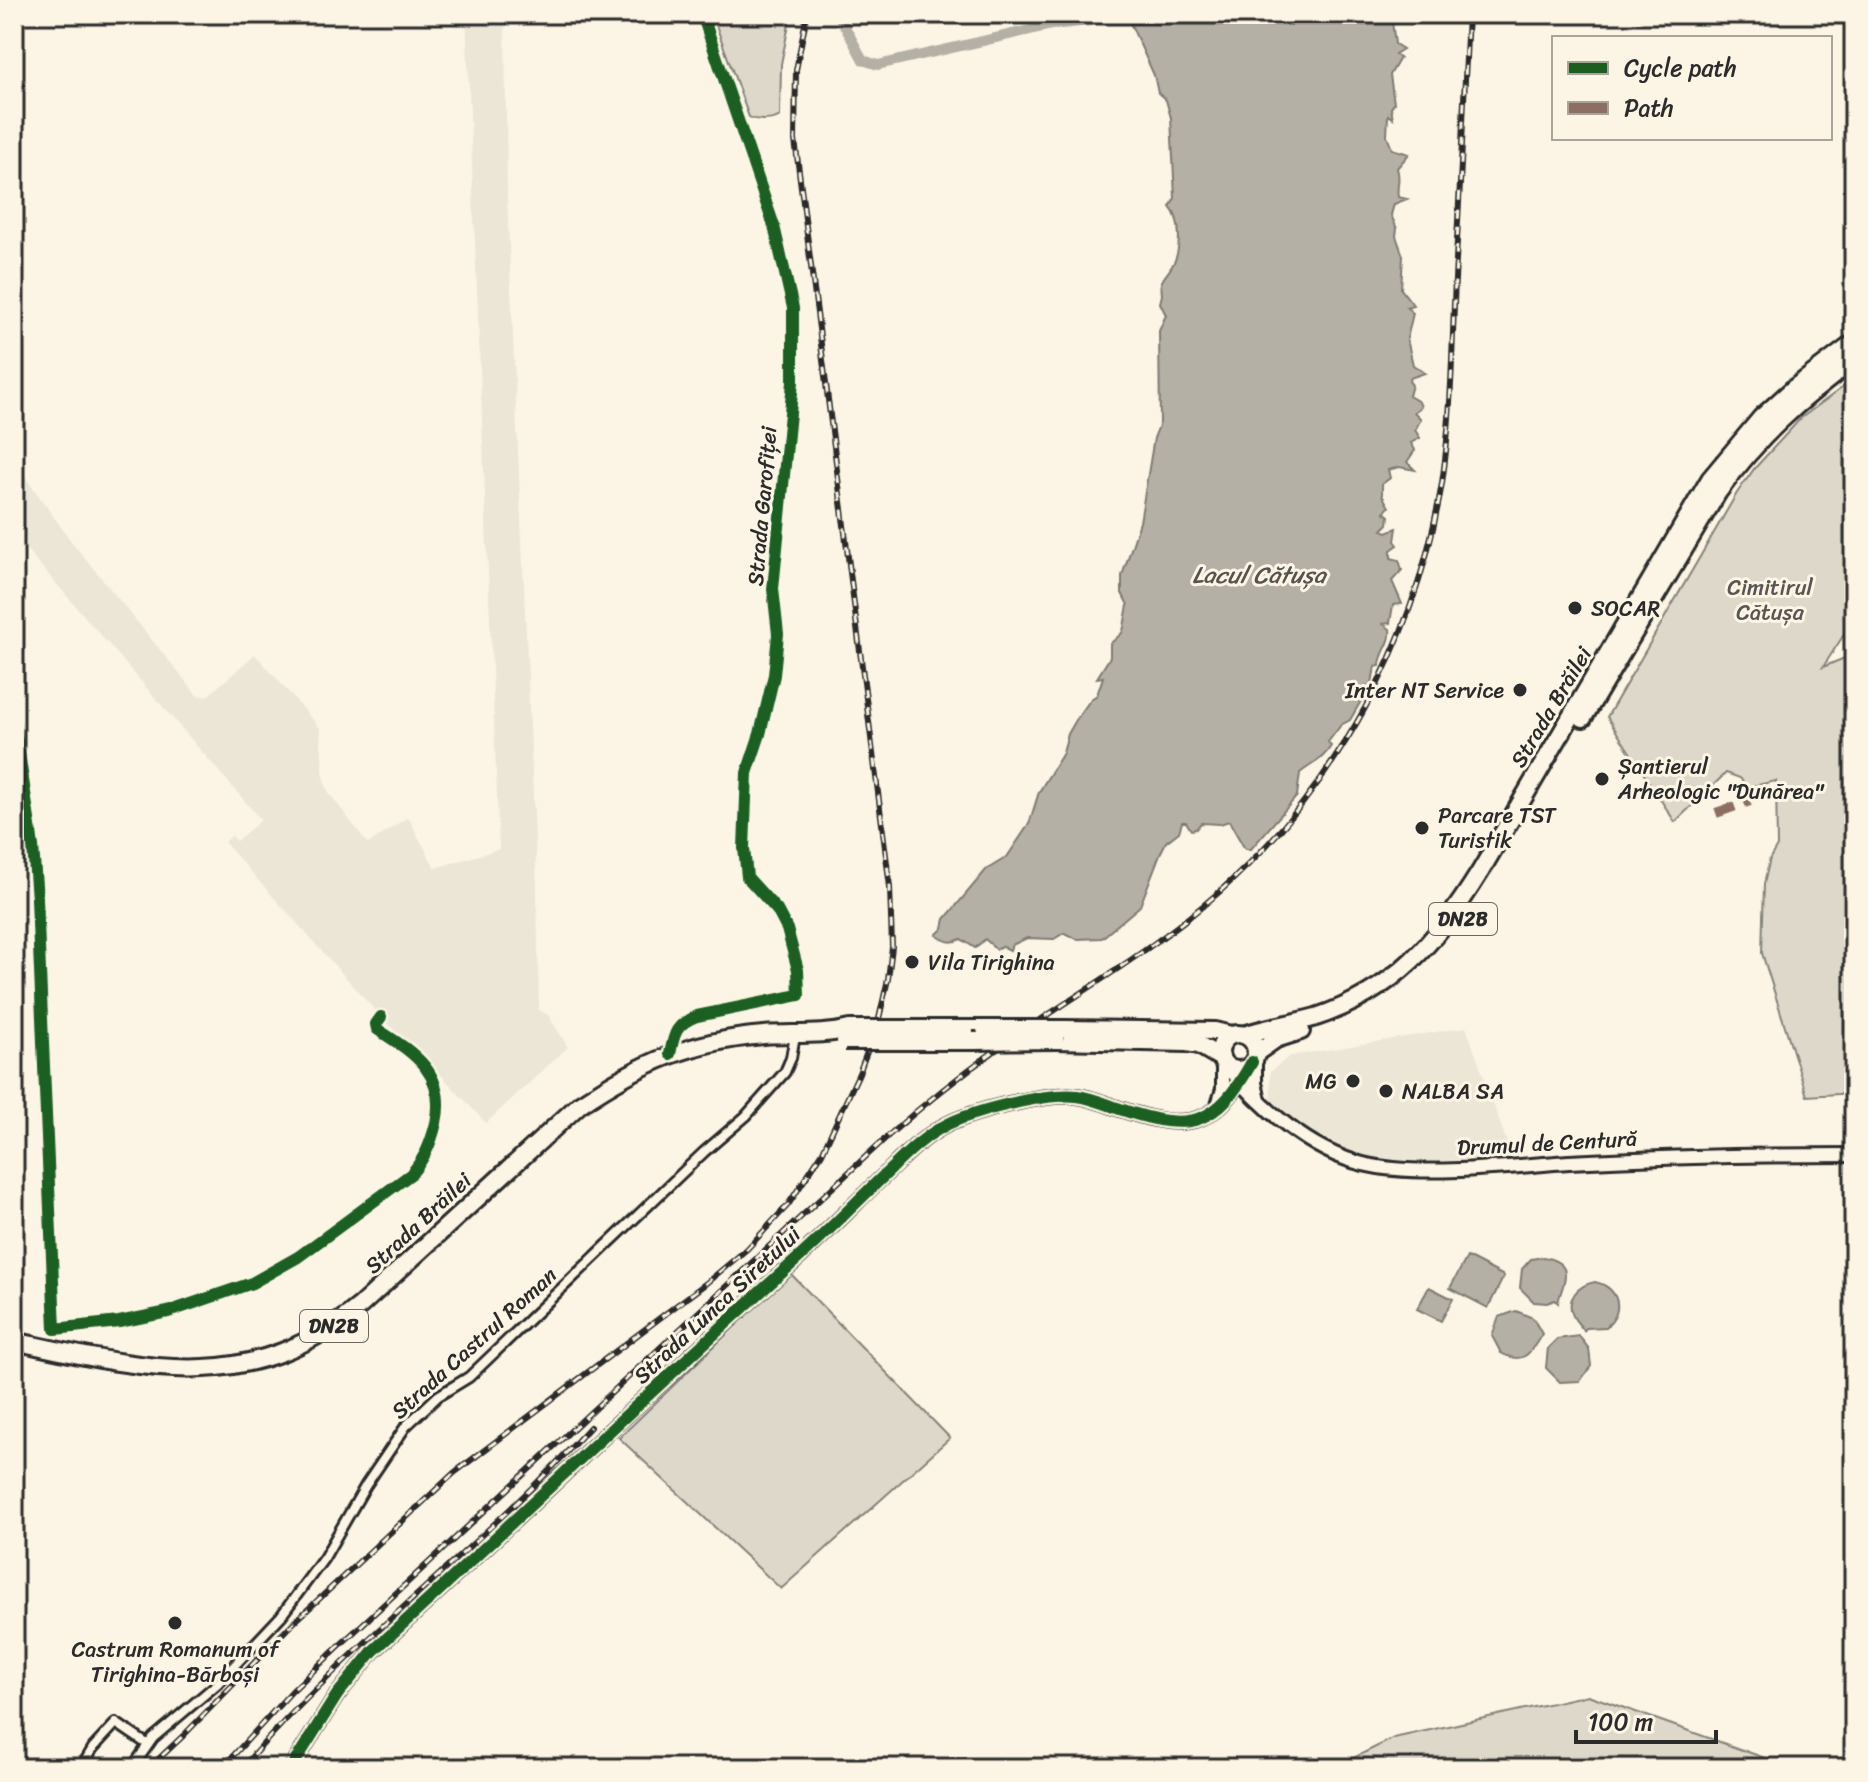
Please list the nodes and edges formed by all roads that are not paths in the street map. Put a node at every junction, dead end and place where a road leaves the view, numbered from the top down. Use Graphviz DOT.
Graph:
graph roads {
  1 [pos="702,14"];
  2 [pos="1854,343"];
  3 [pos="1854,360"];
  4 [pos="14,720"];
  5 [pos="381,1017"];
  6 [pos="795,1035"];
  7 [pos="1060,1035"];
  8 [pos="1237,1035"];
  9 [pos="670,1054"];
  10 [pos="1254,1057"];
  11 [pos="1224,1062"];
  12 [pos="1240,1083"];
  13 [pos="1260,1103"];
  14 [pos="1214,1112"];
  15 [pos="1854,1155"];
  16 [pos="55,1329"];
  17 [pos="14,1341"];
  18 [pos="52,1349"];
  19 [pos="147,1744"];
  20 [pos="81,1768"];
  21 [pos="132,1768"];
  22 [pos="291,1768"];
  1 -- 9 [label="street, Strada Garofiței"];
  2 -- 8 [label="highway, Strada Brăilei / DN2B"];
  3 -- 10 [label="highway, Strada Brăilei / DN2B"];
  4 -- 16 [label="street"];
  5 -- 16 [label="street"];
  6 -- 7 [label="highway, Strada Brăilei / DN2B, bridge"];
  6 -- 9 [label="highway, Strada Brăilei / DN2B"];
  6 -- 19 [label="street, Strada Castrul Roman"];
  7 -- 8 [label="highway, Strada Brăilei / DN2B"];
  7 -- 11 [label="highway, Strada Brăilei / DN2B"];
  8 -- 10 [label="highway"];
  8 -- 11 [label="highway"];
  9 -- 18 [label="highway, Strada Brăilei / DN2B"];
  10 -- 11 [label="highway, DN2B"];
  10 -- 12 [label="street"];
  10 -- 13 [label="street"];
  11 -- 12 [label="street, Drumul de Centură"];
  11 -- 14 [label="street"];
  12 -- 13 [label="street, Drumul de Centură"];
  12 -- 14 [label="street"];
  13 -- 14 [label="street, Strada Lunca Siretului"];
  13 -- 15 [label="street, Drumul de Centură"];
  14 -- 22 [label="street, Strada Lunca Siretului"];
  16 -- 18 [label="street"];
  17 -- 18 [label="highway, Strada Brăilei / DN2B"];
  19 -- 20 [label="street"];
  19 -- 21 [label="street, Strada Castrul Roman"];
}
